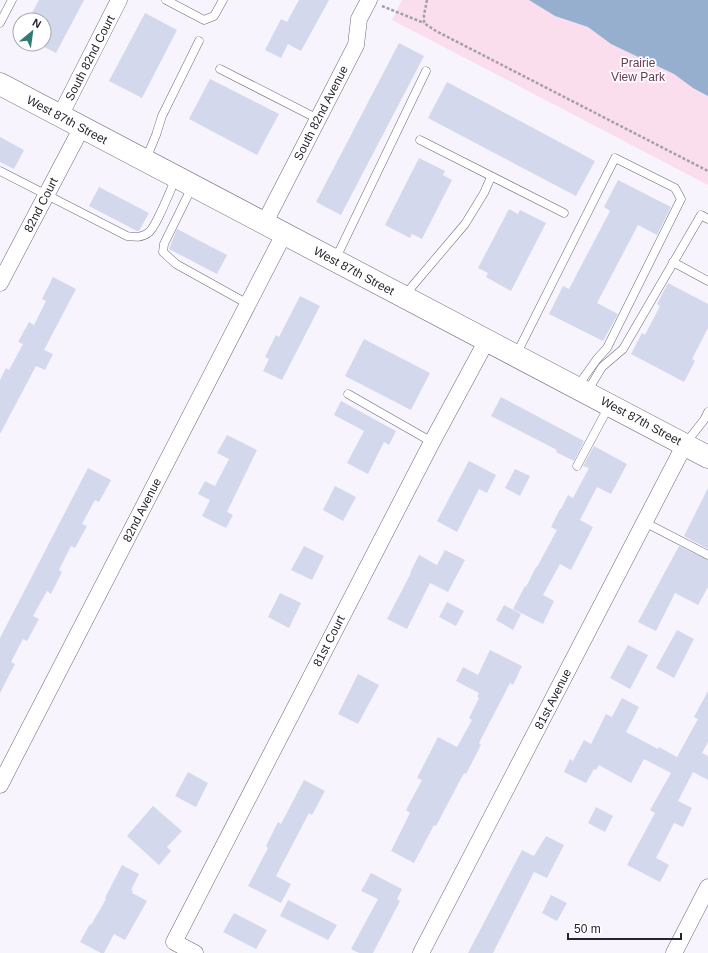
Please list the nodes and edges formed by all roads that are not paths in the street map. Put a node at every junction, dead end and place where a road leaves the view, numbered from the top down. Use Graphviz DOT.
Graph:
graph roads {
  1 [pos="12,0"];
  2 [pos="119,0"];
  3 [pos="166,0"];
  4 [pos="222,0"];
  5 [pos="369,0"];
  6 [pos="0,23"];
  7 [pos="199,41"];
  8 [pos="220,69"];
  9 [pos="426,72"];
  10 [pos="0,84"];
  11 [pos="60,116"];
  12 [pos="318,119"];
  13 [pos="82,128"];
  14 [pos="420,140"];
  15 [pos="145,161"];
  16 [pos="0,171"];
  17 [pos="491,177"];
  18 [pos="184,182"];
  19 [pos="46,195"];
  20 [pos="564,214"];
  21 [pos="708,219"];
  22 [pos="264,224"];
  23 [pos="284,234"];
  24 [pos="335,261"];
  25 [pos="674,262"];
  26 [pos="708,280"];
  27 [pos="0,283"];
  28 [pos="403,296"];
  29 [pos="248,304"];
  30 [pos="487,340"];
  31 [pos="516,356"];
  32 [pos="582,390"];
  33 [pos="348,394"];
  34 [pos="610,405"];
  35 [pos="708,412"];
  36 [pos="432,442"];
  37 [pos="684,444"];
  38 [pos="708,457"];
  39 [pos="577,466"];
  40 [pos="644,522"];
  41 [pos="708,555"];
  42 [pos="0,785"];
  43 [pos="708,887"];
  44 [pos="195,953"];
  45 [pos="421,953"];
  46 [pos="674,953"];
  1 -- 6 [label="lane"];
  2 -- 11 [label="street, South 82nd Court"];
  3 -- 4 [label="lane"];
  5 -- 12 [label="street, South 82nd Avenue"];
  7 -- 15 [label="lane"];
  8 -- 12 [label="lane"];
  9 -- 24 [label="lane"];
  10 -- 11 [label="main road, West 87th Street"];
  11 -- 13 [label="main road, West 87th Street"];
  12 -- 22 [label="street, South 82nd Avenue"];
  13 -- 15 [label="main road, West 87th Street"];
  13 -- 19 [label="street, 82nd Court"];
  14 -- 17 [label="lane"];
  15 -- 18 [label="main road, West 87th Street"];
  16 -- 19 [label="lane"];
  17 -- 20 [label="lane"];
  17 -- 28 [label="lane"];
  18 -- 19 [label="lane"];
  18 -- 22 [label="main road, West 87th Street"];
  18 -- 29 [label="lane"];
  19 -- 27 [label="street, 82nd Court"];
  21 -- 25 [label="lane"];
  22 -- 23 [label="main road, West 87th Street"];
  23 -- 24 [label="main road, West 87th Street"];
  23 -- 29 [label="street, 82nd Avenue"];
  24 -- 28 [label="main road, West 87th Street"];
  25 -- 26 [label="lane"];
  25 -- 32 [label="lane"];
  28 -- 30 [label="main road, West 87th Street"];
  29 -- 42 [label="street, 82nd Avenue"];
  30 -- 31 [label="main road, West 87th Street"];
  30 -- 36 [label="street, 81st Court"];
  31 -- 32 [label="main road, West 87th Street"];
  31 -- 32 [label="lane"];
  32 -- 34 [label="main road, West 87th Street"];
  33 -- 36 [label="lane"];
  34 -- 37 [label="main road, West 87th Street"];
  34 -- 39 [label="lane"];
  35 -- 37 [label="lane"];
  36 -- 44 [label="street, 81st Court"];
  37 -- 38 [label="main road, West 87th Street"];
  37 -- 40 [label="street, 81st Avenue"];
  40 -- 41 [label="lane"];
  40 -- 45 [label="street, 81st Avenue"];
  43 -- 46 [label="street"];
}
